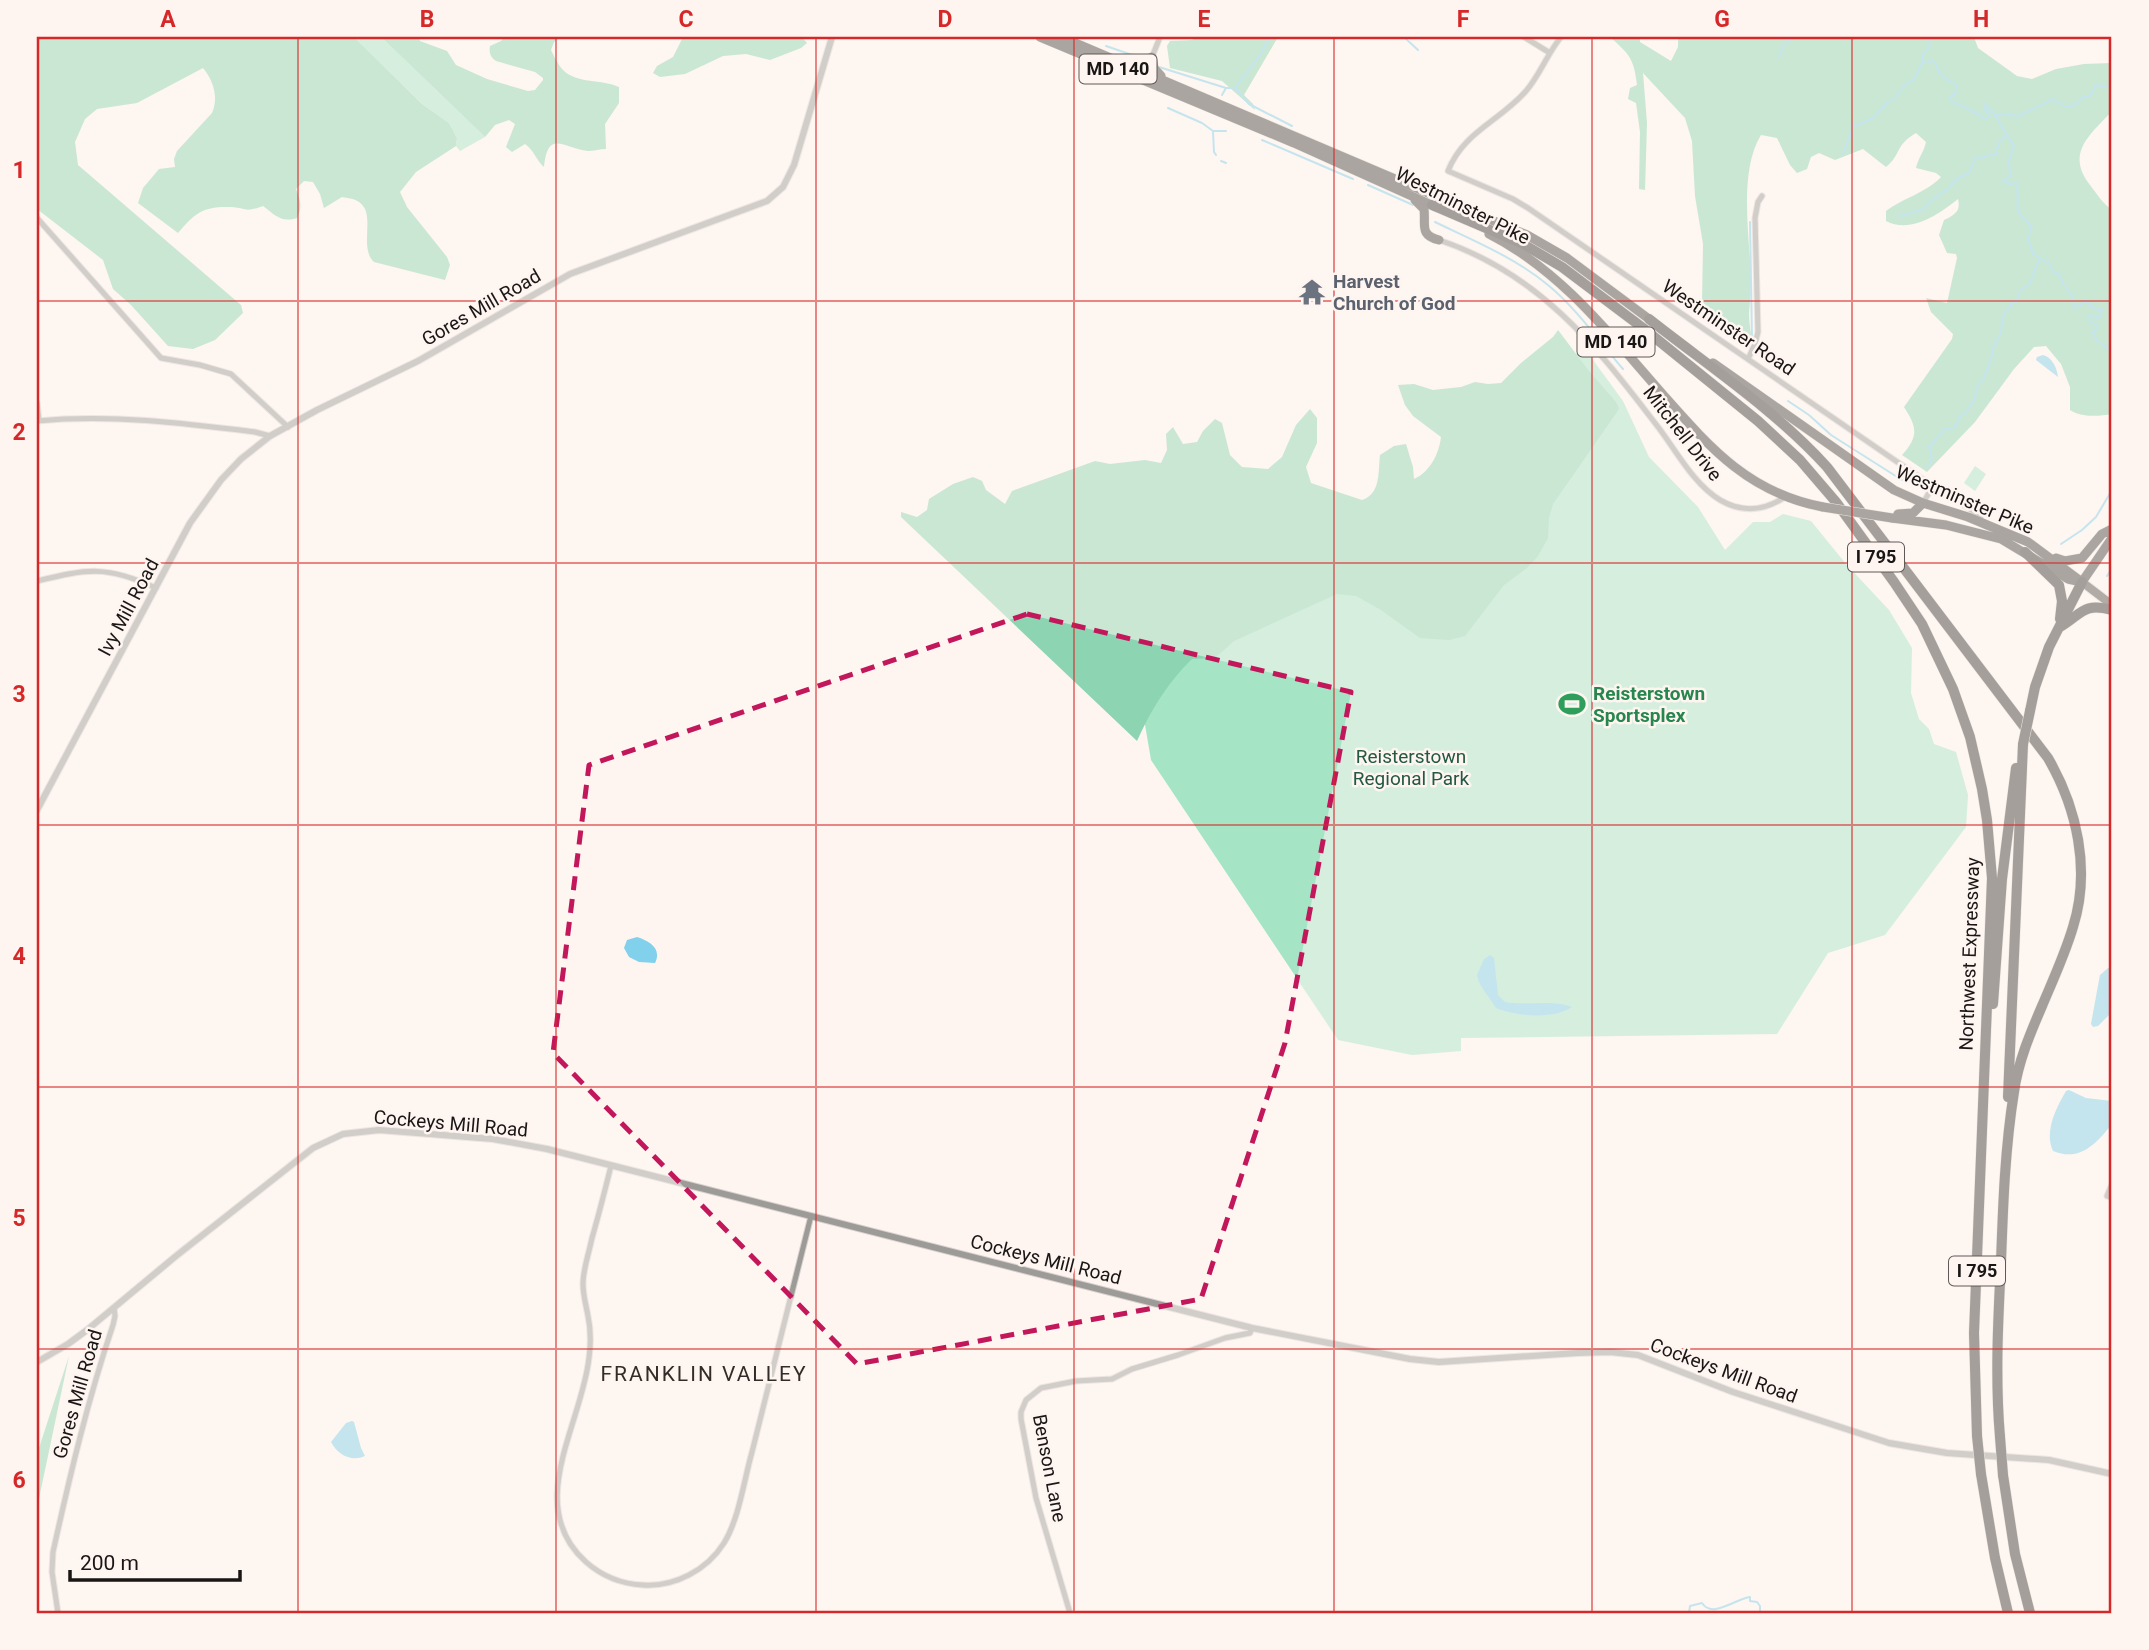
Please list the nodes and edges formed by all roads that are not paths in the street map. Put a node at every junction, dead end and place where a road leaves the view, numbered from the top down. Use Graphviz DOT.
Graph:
graph roads {
  1 [pos="832,37"];
  2 [pos="1040,37"];
  3 [pos="1061,37"];
  4 [pos="1160,37"];
  5 [pos="1524,37"];
  6 [pos="1561,37"];
  7 [pos="1550,52"];
  8 [pos="1152,57"];
  9 [pos="1126,64"];
  10 [pos="1164,79"];
  11 [pos="1405,193"];
  12 [pos="1762,196"];
  13 [pos="1432,205"];
  14 [pos="37,218"];
  15 [pos="1439,240"];
  16 [pos="1650,319"];
  17 [pos="1748,359"];
  18 [pos="37,403"];
  19 [pos="38,420"];
  20 [pos="288,426"];
  21 [pos="270,436"];
  22 [pos="1933,486"];
  23 [pos="1784,497"];
  24 [pos="1923,503"];
  25 [pos="1890,515"];
  26 [pos="1980,519"];
  27 [pos="1934,523"];
  28 [pos="1947,526"];
  29 [pos="2112,529"];
  30 [pos="2112,538"];
  31 [pos="2027,547"];
  32 [pos="37,581"];
  33 [pos="2082,582"];
  34 [pos="156,588"];
  35 [pos="2112,607"];
  36 [pos="2059,627"];
  37 [pos="2023,744"];
  38 [pos="37,810"];
  39 [pos="1984,1105"];
  40 [pos="2005,1164"];
  41 [pos="611,1166"];
  42 [pos="2112,1184"];
  43 [pos="2112,1198"];
  44 [pos="811,1216"];
  45 [pos="114,1308"];
  46 [pos="1252,1328"];
  47 [pos="37,1362"];
  48 [pos="2112,1474"];
  49 [pos="58,1613"];
  50 [pos="1070,1613"];
  51 [pos="2008,1613"];
  52 [pos="2030,1613"];
  1 -- 20 [label="street, Gores Mill Road"];
  2 -- 11 [label="highway, Westminster Pike / MD 140"];
  3 -- 9 [label="highway, Westminster Pike / MD 140"];
  4 -- 8 [label="street"];
  5 -- 7 [label="street"];
  6 -- 7 [label="street"];
  7 -- 17 [label="street, Westminster Road"];
  8 -- 9 [label="highway"];
  8 -- 10 [label="highway"];
  9 -- 10 [label="highway, Westminster Pike / MD 140"];
  10 -- 16 [label="highway, Westminster Pike / MD 140"];
  11 -- 13 [label="highway, Westminster Pike / MD 140"];
  11 -- 15 [label="highway"];
  12 -- 17 [label="street"];
  13 -- 23 [label="highway, Westminster Pike / MD 140"];
  13 -- 39 [label="highway, Northwest Expressway / I 795"];
  14 -- 20 [label="street"];
  15 -- 23 [label="street, Mitchell Drive"];
  16 -- 24 [label="highway, Westminster Pike / MD 140"];
  16 -- 40 [label="highway, I 795"];
  17 -- 22 [label="street, Westminster Road"];
  18 -- 19 [label="street"];
  19 -- 21 [label="street"];
  20 -- 21 [label="street, Gores Mill Road"];
  21 -- 34 [label="street, Ivy Mill Road"];
  22 -- 24 [label="street"];
  22 -- 26 [label="street, Westminster Road"];
  23 -- 25 [label="highway, Westminster Pike / MD 140, bridge"];
  24 -- 25 [label="highway"];
  24 -- 26 [label="highway, Westminster Pike / MD 140"];
  24 -- 27 [label="highway"];
  25 -- 27 [label="highway, Westminster Pike / MD 140"];
  26 -- 28 [label="highway"];
  26 -- 31 [label="highway, Westminster Pike / MD 140"];
  27 -- 28 [label="highway, Westminster Pike / MD 140"];
  28 -- 31 [label="highway, Westminster Pike / MD 140"];
  29 -- 31 [label="highway"];
  30 -- 33 [label="highway"];
  31 -- 33 [label="highway, Westminster Pike / MD 140"];
  31 -- 36 [label="highway"];
  32 -- 34 [label="street"];
  33 -- 35 [label="main road, Westminster Pike / MD 140"];
  33 -- 36 [label="highway"];
  34 -- 38 [label="street, Ivy Mill Road"];
  35 -- 36 [label="highway"];
  36 -- 37 [label="highway, bridge"];
  37 -- 39 [label="highway"];
  37 -- 40 [label="highway"];
  39 -- 51 [label="highway, Northwest Expressway / I 795, bridge"];
  40 -- 52 [label="highway, I 795, bridge"];
  41 -- 44 [label="street, Cockeys Mill Road"];
  41 -- 44 [label="street"];
  41 -- 45 [label="street, Cockeys Mill Road"];
  42 -- 43 [label="street"];
  44 -- 46 [label="street, Cockeys Mill Road"];
  45 -- 47 [label="street, Cockeys Mill Road"];
  45 -- 49 [label="street, Gores Mill Road"];
  46 -- 48 [label="street, Cockeys Mill Road"];
  46 -- 50 [label="street, Benson Lane"];
}
